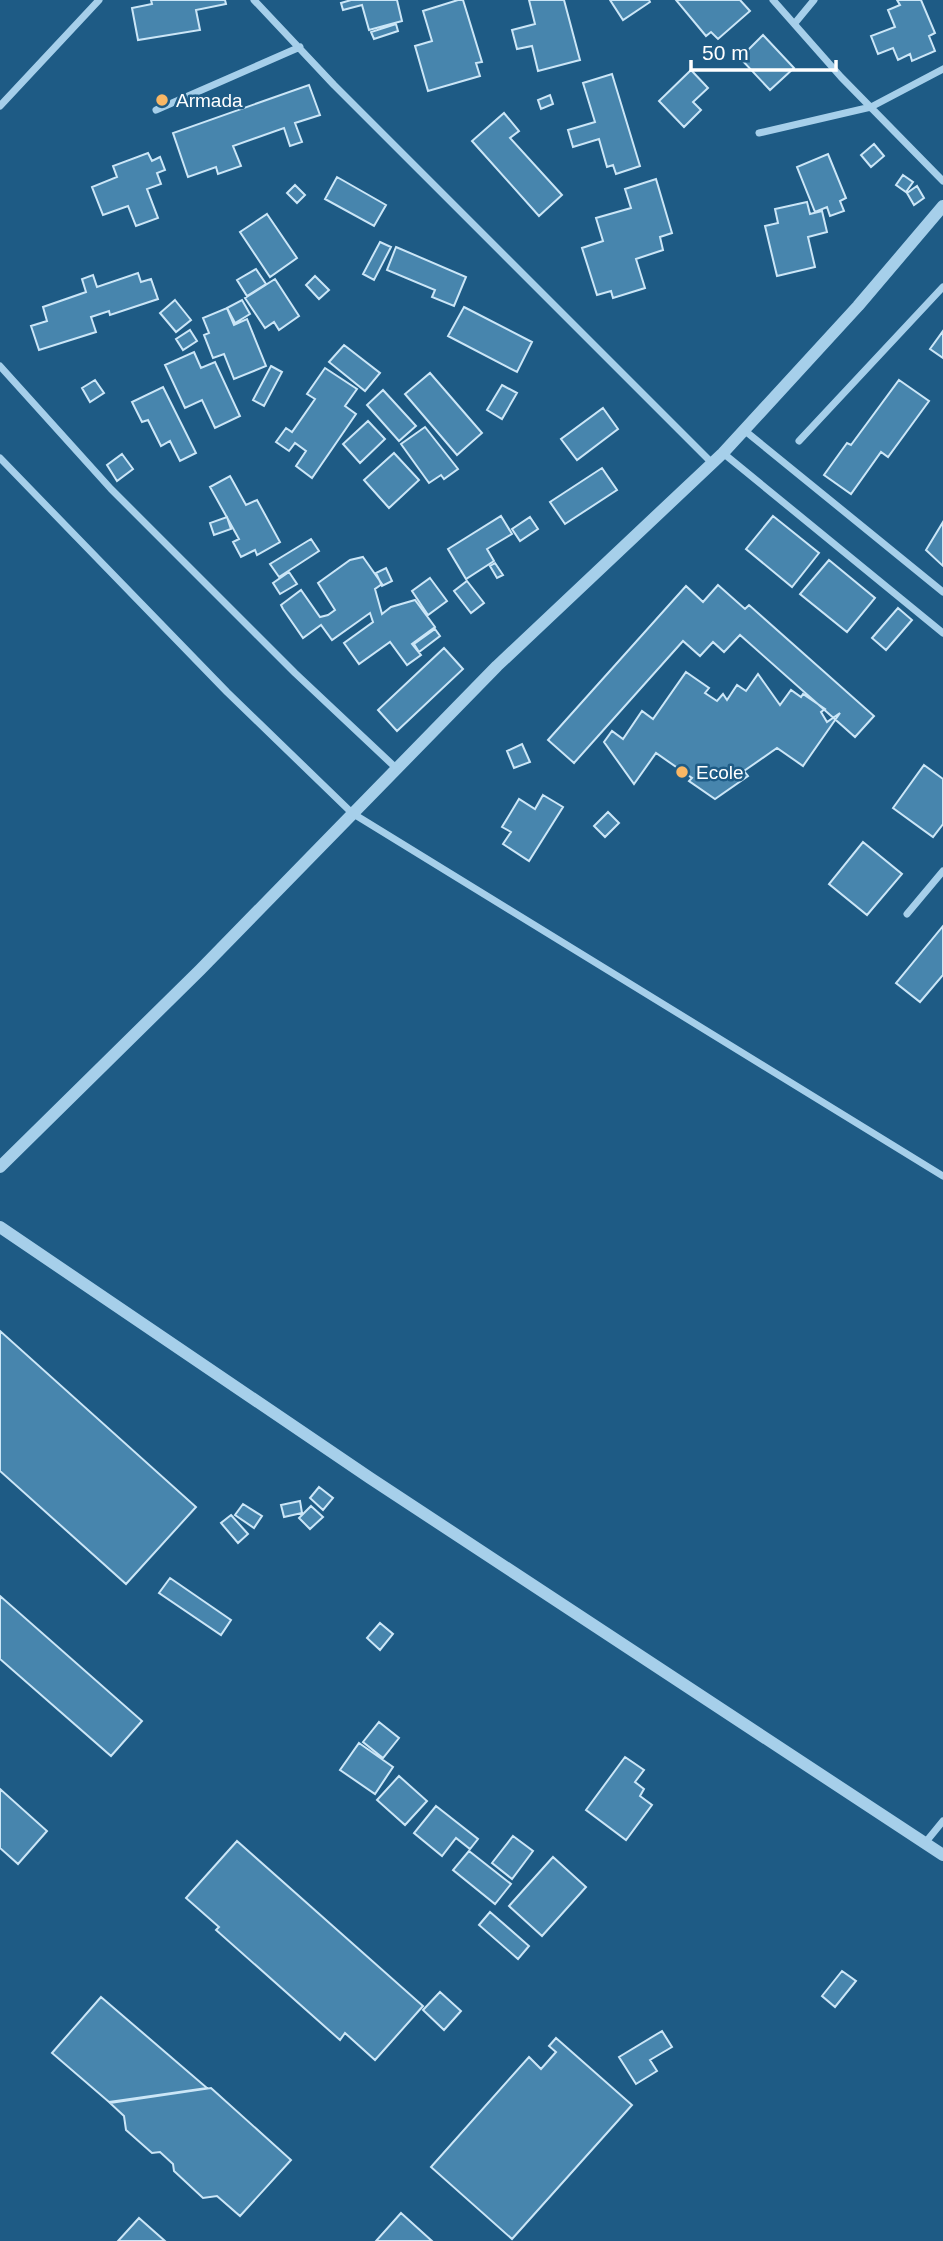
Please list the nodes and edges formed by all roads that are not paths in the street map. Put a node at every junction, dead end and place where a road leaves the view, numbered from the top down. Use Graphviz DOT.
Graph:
graph roads {
  1 [pos="99,0"];
  2 [pos="254,0"];
  3 [pos="773,0"];
  4 [pos="814,0"];
  5 [pos="795,23"];
  6 [pos="300,47"];
  7 [pos="943,69"];
  8 [pos="0,106"];
  9 [pos="871,107"];
  10 [pos="156,110"];
  11 [pos="759,133"];
  12 [pos="943,181"];
  13 [pos="943,206"];
  14 [pos="943,287"];
  15 [pos="0,366"];
  16 [pos="744,430"];
  17 [pos="799,441"];
  18 [pos="723,453"];
  19 [pos="0,458"];
  20 [pos="712,463"];
  21 [pos="943,592"];
  22 [pos="943,634"];
  23 [pos="396,768"];
  24 [pos="352,813"];
  25 [pos="943,871"];
  26 [pos="907,914"];
  27 [pos="0,1167"];
  28 [pos="943,1176"];
  29 [pos="0,1227"];
  30 [pos="943,1821"];
  31 [pos="925,1843"];
  32 [pos="943,1854"];
  1 -- 8 [label="street"];
  2 -- 6 [label="street"];
  3 -- 5 [label="street"];
  4 -- 5 [label="street"];
  5 -- 9 [label="street"];
  6 -- 10 [label="street"];
  6 -- 20 [label="street"];
  7 -- 9 [label="street"];
  9 -- 11 [label="street"];
  9 -- 12 [label="street"];
  13 -- 16 [label="street"];
  14 -- 17 [label="street"];
  15 -- 23 [label="street"];
  16 -- 18 [label="street"];
  16 -- 21 [label="street"];
  18 -- 20 [label="street"];
  18 -- 22 [label="street"];
  19 -- 24 [label="street"];
  20 -- 23 [label="street"];
  23 -- 24 [label="street"];
  24 -- 27 [label="street"];
  24 -- 28 [label="street"];
  25 -- 26 [label="street"];
  29 -- 31 [label="street"];
  30 -- 31 [label="street"];
  31 -- 32 [label="street"];
}
